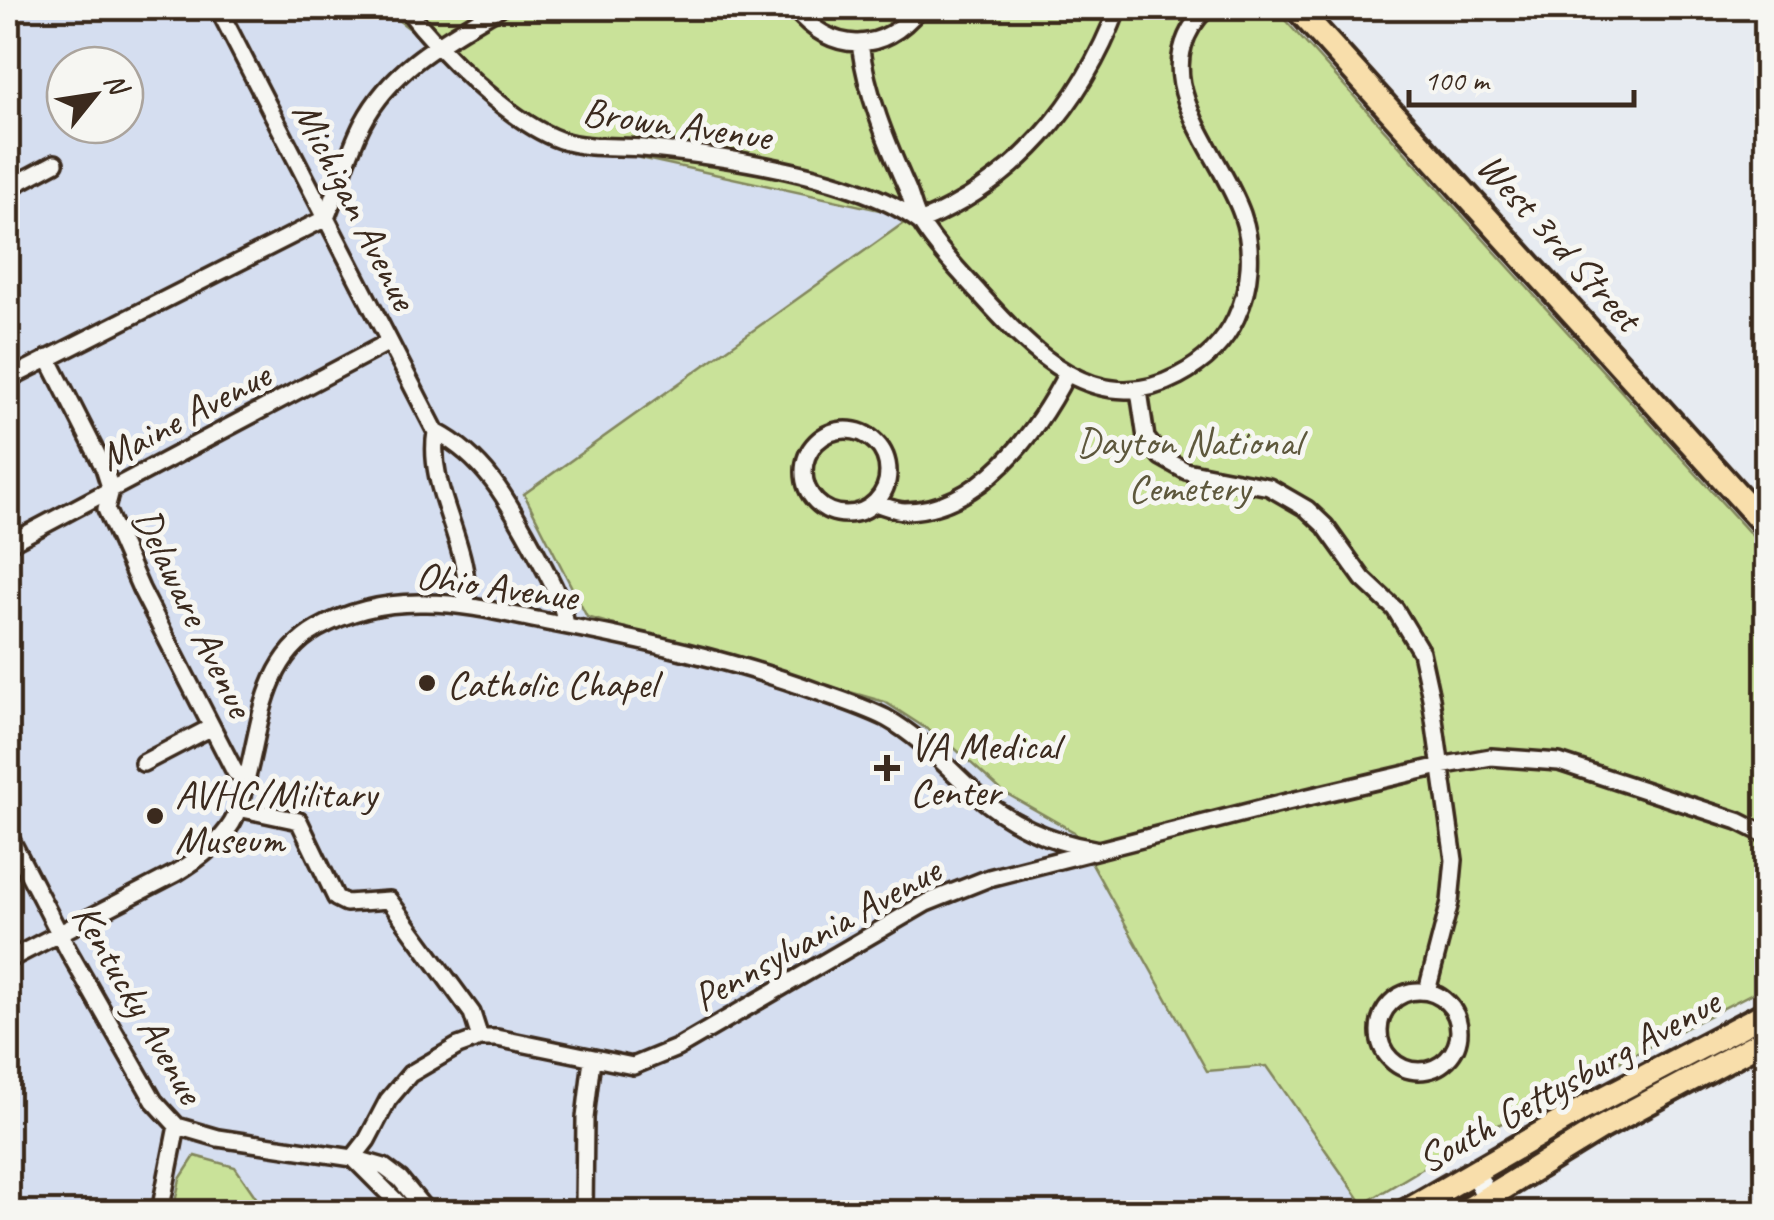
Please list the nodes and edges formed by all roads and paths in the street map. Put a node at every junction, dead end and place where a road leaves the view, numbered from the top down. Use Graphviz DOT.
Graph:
graph roads {
  1 [pos="218,8"];
  2 [pos="406,8"];
  3 [pos="498,8"];
  4 [pos="794,8"];
  5 [pos="920,8"];
  6 [pos="1118,8"];
  7 [pos="1208,8"];
  8 [pos="1297,8"];
  9 [pos="860,44"];
  10 [pos="436,47"];
  11 [pos="55,163"];
  12 [pos="8,188"];
  13 [pos="326,218"];
  14 [pos="920,222"];
  15 [pos="389,342"];
  16 [pos="48,358"];
  17 [pos="1066,373"];
  18 [pos="8,379"];
  19 [pos="1139,391"];
  20 [pos="436,432"];
  21 [pos="111,490"];
  22 [pos="875,503"];
  23 [pos="1766,526"];
  24 [pos="8,544"];
  25 [pos="466,606"];
  26 [pos="566,625"];
  27 [pos="212,727"];
  28 [pos="144,763"];
  29 [pos="1440,766"];
  30 [pos="247,778"];
  31 [pos="238,808"];
  32 [pos="8,834"];
  33 [pos="1766,835"];
  34 [pos="1103,850"];
  35 [pos="58,933"];
  36 [pos="8,960"];
  37 [pos="1427,991"];
  38 [pos="1766,1013"];
  39 [pos="480,1038"];
  40 [pos="1766,1040"];
  41 [pos="592,1059"];
  42 [pos="177,1126"];
  43 [pos="353,1158"];
  44 [pos="1474,1172"];
  45 [pos="1492,1206"];
  46 [pos="160,1212"];
  47 [pos="407,1212"];
  48 [pos="426,1212"];
  49 [pos="584,1212"];
  50 [pos="1405,1212"];
  51 [pos="1464,1212"];
  1 -- 13 [label="street, Michigan Avenue"];
  2 -- 10 [label="street, Brown Avenue"];
  3 -- 10 [label="street"];
  4 -- 9 [label="street"];
  5 -- 9 [label="street"];
  6 -- 14 [label="street"];
  7 -- 19 [label="street"];
  8 -- 23 [label="main road, West 3rd Street"];
  9 -- 14 [label="street"];
  10 -- 13 [label="street"];
  10 -- 14 [label="street, Brown Avenue"];
  11 -- 12 [label="street"];
  13 -- 15 [label="street, Michigan Avenue"];
  13 -- 16 [label="street"];
  14 -- 17 [label="street"];
  15 -- 20 [label="street, Michigan Avenue"];
  15 -- 21 [label="street, Maine Avenue"];
  16 -- 18 [label="street"];
  16 -- 21 [label="street, Delaware Avenue"];
  17 -- 19 [label="street"];
  17 -- 22 [label="street"];
  19 -- 29 [label="street"];
  20 -- 25 [label="street, Michigan Avenue"];
  20 -- 26 [label="street, Michigan Avenue"];
  21 -- 24 [label="street, Maine Avenue"];
  21 -- 27 [label="street, Delaware Avenue"];
  22 -- 22 [label="street"];
  25 -- 26 [label="street, Ohio Avenue"];
  25 -- 30 [label="street, Ohio Avenue"];
  26 -- 34 [label="street, Ohio Avenue"];
  27 -- 28 [label="street"];
  27 -- 30 [label="street, Delaware Avenue"];
  29 -- 33 [label="street, Pennsylvania Avenue"];
  29 -- 34 [label="street, Pennsylvania Avenue"];
  29 -- 37 [label="street"];
  30 -- 31 [label="street, Ohio Avenue"];
  31 -- 35 [label="street, Ohio Avenue"];
  31 -- 39 [label="street"];
  32 -- 35 [label="street, Kentucky Avenue"];
  34 -- 41 [label="street, Pennsylvania Avenue"];
  35 -- 36 [label="street, Ohio Avenue"];
  35 -- 42 [label="street, Kentucky Avenue"];
  37 -- 37 [label="street"];
  38 -- 44 [label="main road, South Gettysburg Avenue"];
  39 -- 41 [label="street, Pennsylvania Avenue"];
  39 -- 43 [label="street"];
  40 -- 45 [label="main road, South Gettysburg Avenue"];
  41 -- 49 [label="street"];
  42 -- 43 [label="street"];
  42 -- 46 [label="street, Kentucky Avenue"];
  43 -- 47 [label="street"];
  43 -- 48 [label="street"];
  44 -- 45 [label="street"];
  44 -- 50 [label="main road, South Gettysburg Avenue"];
  45 -- 51 [label="main road, South Gettysburg Avenue"];
}
